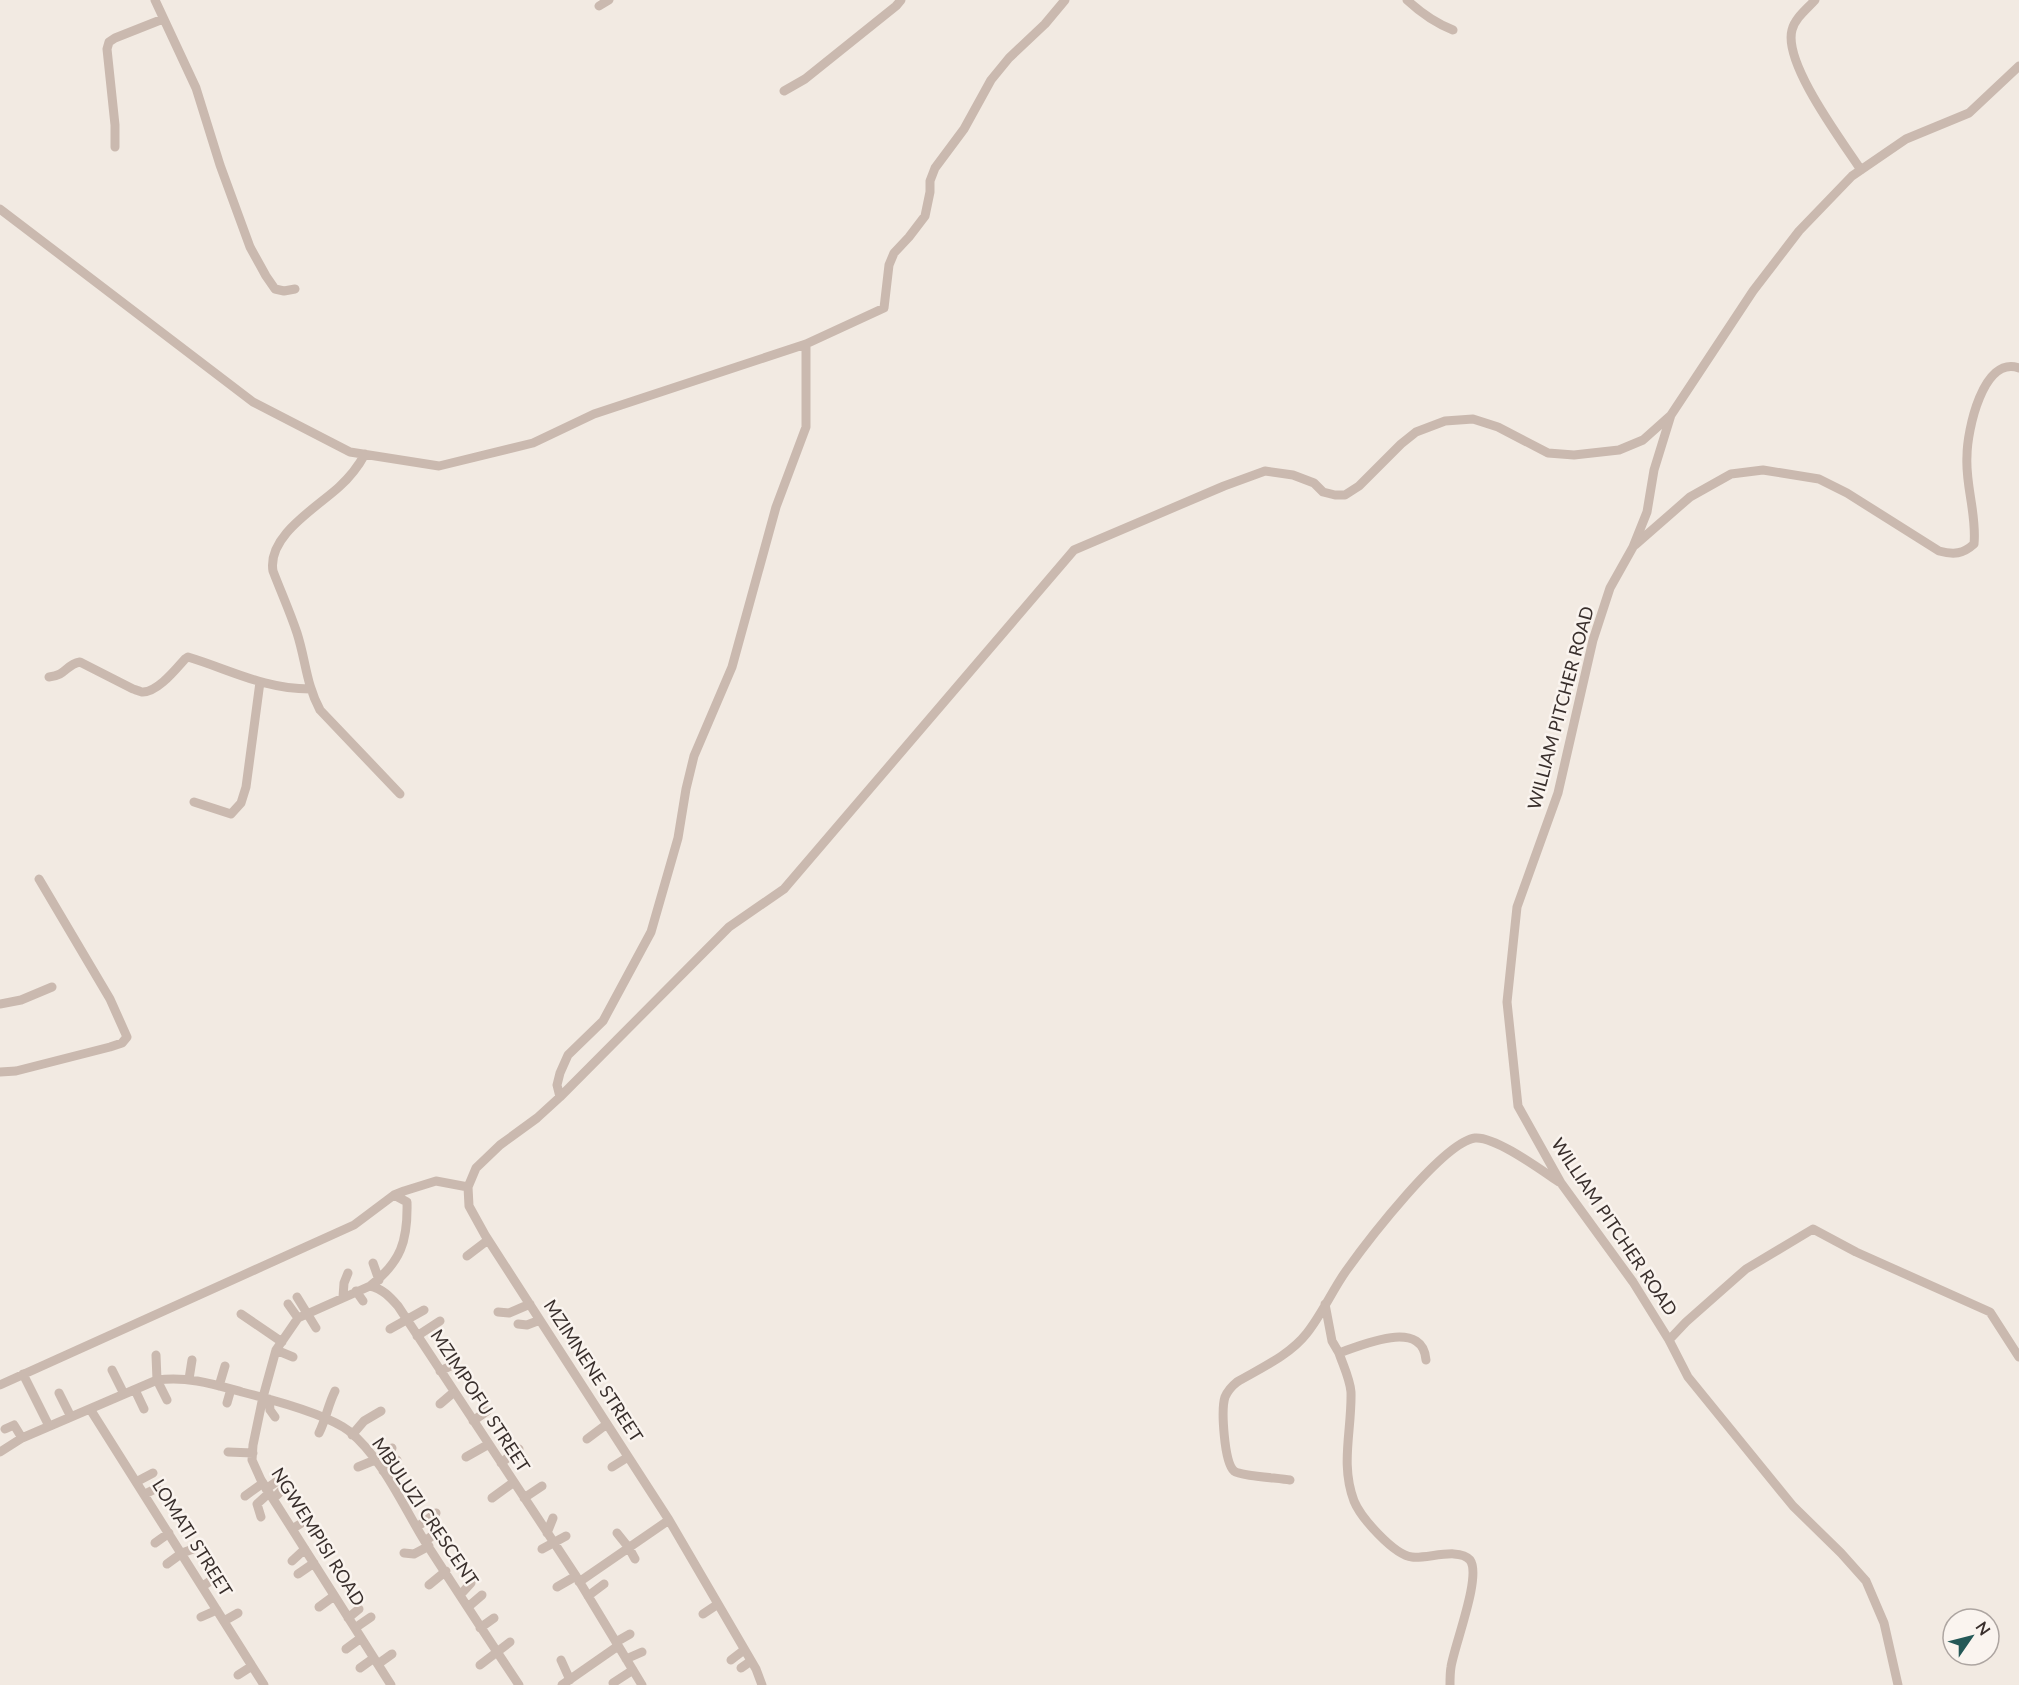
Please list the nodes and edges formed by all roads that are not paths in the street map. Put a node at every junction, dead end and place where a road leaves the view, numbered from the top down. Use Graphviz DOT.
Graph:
graph roads {
  1 [pos="155,0"];
  2 [pos="609,0"];
  3 [pos="901,0"];
  4 [pos="1065,0"];
  5 [pos="1407,0"];
  6 [pos="1815,0"];
  7 [pos="599,6"];
  8 [pos="163,19"];
  9 [pos="1453,30"];
  10 [pos="2019,66"];
  11 [pos="784,91"];
  12 [pos="115,147"];
  13 [pos="1861,170"];
  14 [pos="0,209"];
  15 [pos="295,289"];
  16 [pos="806,344"];
  17 [pos="2019,368"];
  18 [pos="1671,415"];
  19 [pos="365,454"];
  20 [pos="1633,547"];
  21 [pos="49,677"];
  22 [pos="260,682"];
  23 [pos="310,689"];
  24 [pos="400,794"];
  25 [pos="194,802"];
  26 [pos="39,879"];
  27 [pos="52,987"];
  28 [pos="0,1004"];
  29 [pos="0,1072"];
  30 [pos="560,1097"];
  31 [pos="1561,1183"];
  32 [pos="468,1187"];
  33 [pos="394,1195"];
  34 [pos="488,1240"];
  35 [pos="467,1256"];
  36 [pos="374,1263"];
  37 [pos="348,1273"];
  38 [pos="379,1280"];
  39 [pos="370,1286"];
  40 [pos="356,1291"];
  41 [pos="297,1297"];
  42 [pos="343,1297"];
  43 [pos="363,1301"];
  44 [pos="288,1304"];
  45 [pos="530,1304"];
  46 [pos="1325,1304"];
  47 [pos="424,1310"];
  48 [pos="498,1312"];
  49 [pos="308,1313"];
  50 [pos="241,1314"];
  51 [pos="298,1318"];
  52 [pos="406,1320"];
  53 [pos="540,1320"];
  54 [pos="440,1321"];
  55 [pos="518,1324"];
  56 [pos="316,1328"];
  57 [pos="390,1329"];
  58 [pos="417,1336"];
  59 [pos="1670,1340"];
  60 [pos="279,1346"];
  61 [pos="1339,1353"];
  62 [pos="156,1355"];
  63 [pos="292,1357"];
  64 [pos="2019,1357"];
  65 [pos="192,1360"];
  66 [pos="1426,1360"];
  67 [pos="455,1364"];
  68 [pos="225,1366"];
  69 [pos="112,1370"];
  70 [pos="440,1371"];
  71 [pos="23,1374"];
  72 [pos="189,1379"];
  73 [pos="157,1380"];
  74 [pos="0,1385"];
  75 [pos="219,1386"];
  76 [pos="231,1389"];
  77 [pos="135,1390"];
  78 [pos="335,1391"];
  79 [pos="454,1392"];
  80 [pos="59,1393"];
  81 [pos="124,1394"];
  82 [pos="266,1398"];
  83 [pos="167,1400"];
  84 [pos="227,1404"];
  85 [pos="440,1404"];
  86 [pos="90,1409"];
  87 [pos="144,1409"];
  88 [pos="381,1411"];
  89 [pos="487,1411"];
  90 [pos="71,1417"];
  91 [pos="275,1417"];
  92 [pos="327,1419"];
  93 [pos="473,1421"];
  94 [pos="607,1424"];
  95 [pos="49,1426"];
  96 [pos="5,1429"];
  97 [pos="319,1433"];
  98 [pos="352,1435"];
  99 [pos="22,1438"];
  100 [pos="586,1439"];
  101 [pos="489,1444"];
  102 [pos="392,1448"];
  103 [pos="519,1449"];
  104 [pos="0,1452"];
  105 [pos="228,1452"];
  106 [pos="253,1453"];
  107 [pos="466,1457"];
  108 [pos="628,1457"];
  109 [pos="375,1460"];
  110 [pos="397,1460"];
  111 [pos="501,1463"];
  112 [pos="358,1467"];
  113 [pos="612,1467"];
  114 [pos="383,1471"];
  115 [pos="153,1473"];
  116 [pos="1290,1480"];
  117 [pos="136,1482"];
  118 [pos="276,1482"];
  119 [pos="513,1482"];
  120 [pos="542,1486"];
  121 [pos="157,1488"];
  122 [pos="283,1489"];
  123 [pos="268,1491"];
  124 [pos="145,1494"];
  125 [pos="246,1496"];
  126 [pos="492,1497"];
  127 [pos="524,1498"];
  128 [pos="436,1513"];
  129 [pos="261,1517"];
  130 [pos="553,1518"];
  131 [pos="669,1520"];
  132 [pos="305,1521"];
  133 [pos="417,1527"];
  134 [pos="292,1529"];
  135 [pos="439,1531"];
  136 [pos="169,1533"];
  137 [pos="547,1533"];
  138 [pos="617,1533"];
  139 [pos="566,1536"];
  140 [pos="553,1542"];
  141 [pos="155,1543"];
  142 [pos="427,1544"];
  143 [pos="196,1548"];
  144 [pos="629,1548"];
  145 [pos="305,1549"];
  146 [pos="542,1549"];
  147 [pos="182,1553"];
  148 [pos="404,1553"];
  149 [pos="635,1559"];
  150 [pos="292,1561"];
  151 [pos="314,1563"];
  152 [pos="167,1564"];
  153 [pos="446,1571"];
  154 [pos="298,1574"];
  155 [pos="216,1577"];
  156 [pos="577,1579"];
  157 [pos="471,1583"];
  158 [pos="604,1584"];
  159 [pos="429,1585"];
  160 [pos="203,1586"];
  161 [pos="557,1587"];
  162 [pos="461,1594"];
  163 [pos="482,1595"];
  164 [pos="334,1596"];
  165 [pos="588,1596"];
  166 [pos="718,1604"];
  167 [pos="319,1607"];
  168 [pos="468,1607"];
  169 [pos="359,1609"];
  170 [pos="217,1610"];
  171 [pos="238,1612"];
  172 [pos="704,1614"];
  173 [pos="201,1617"];
  174 [pos="348,1617"];
  175 [pos="371,1617"];
  176 [pos="494,1618"];
  177 [pos="224,1621"];
  178 [pos="355,1628"];
  179 [pos="480,1628"];
  180 [pos="630,1634"];
  181 [pos="361,1638"];
  182 [pos="510,1642"];
  183 [pos="617,1644"];
  184 [pos="346,1648"];
  185 [pos="744,1650"];
  186 [pos="497,1652"];
  187 [pos="642,1652"];
  188 [pos="392,1653"];
  189 [pos="626,1659"];
  190 [pos="561,1660"];
  191 [pos="731,1660"];
  192 [pos="376,1661"];
  193 [pos="751,1661"];
  194 [pos="480,1665"];
  195 [pos="252,1666"];
  196 [pos="360,1668"];
  197 [pos="741,1668"];
  198 [pos="633,1670"];
  199 [pos="238,1675"];
  200 [pos="566,1683"];
  201 [pos="613,1683"];
  202 [pos="516,1684"];
  203 [pos="264,1685"];
  204 [pos="390,1685"];
  205 [pos="642,1685"];
  206 [pos="762,1685"];
  207 [pos="1450,1685"];
  208 [pos="1898,1685"];
  1 -- 8 [label="street"];
  2 -- 7 [label="street"];
  3 -- 11 [label="street"];
  4 -- 16 [label="street"];
  5 -- 9 [label="street"];
  6 -- 13 [label="street"];
  8 -- 12 [label="street"];
  8 -- 15 [label="street"];
  10 -- 13 [label="street, WILLIAM PITCHER ROAD"];
  13 -- 18 [label="street, WILLIAM PITCHER ROAD"];
  14 -- 19 [label="street"];
  16 -- 19 [label="street"];
  16 -- 30 [label="street"];
  17 -- 20 [label="street"];
  18 -- 20 [label="street, WILLIAM PITCHER ROAD"];
  18 -- 30 [label="street"];
  19 -- 23 [label="street"];
  20 -- 31 [label="street, WILLIAM PITCHER ROAD"];
  21 -- 22 [label="street"];
  22 -- 23 [label="street"];
  22 -- 25 [label="street"];
  23 -- 24 [label="street"];
  26 -- 29 [label="street"];
  27 -- 28 [label="street"];
  30 -- 32 [label="street"];
  31 -- 46 [label="street"];
  31 -- 59 [label="street, WILLIAM PITCHER ROAD"];
  32 -- 33 [label="street"];
  32 -- 34 [label="street, MZIMNENE STREET"];
  33 -- 38 [label="street"];
  33 -- 71 [label="street"];
  34 -- 35 [label="street"];
  34 -- 45 [label="street, MZIMNENE STREET"];
  36 -- 38 [label="street"];
  37 -- 42 [label="street"];
  38 -- 39 [label="street"];
  39 -- 40 [label="street"];
  39 -- 52 [label="street, MZIMPOFU STREET"];
  40 -- 42 [label="street"];
  40 -- 43 [label="street"];
  41 -- 49 [label="street"];
  42 -- 49 [label="street"];
  44 -- 51 [label="street"];
  45 -- 48 [label="street"];
  45 -- 53 [label="street, MZIMNENE STREET"];
  46 -- 61 [label="street"];
  46 -- 116 [label="street"];
  47 -- 52 [label="street"];
  49 -- 51 [label="street"];
  49 -- 56 [label="street"];
  50 -- 60 [label="street"];
  51 -- 60 [label="street"];
  52 -- 57 [label="street"];
  52 -- 58 [label="street, MZIMPOFU STREET"];
  53 -- 55 [label="street"];
  53 -- 94 [label="street, MZIMNENE STREET"];
  54 -- 58 [label="street"];
  58 -- 70 [label="street, MZIMPOFU STREET"];
  59 -- 64 [label="street"];
  59 -- 208 [label="street, WILLIAM PITCHER ROAD"];
  60 -- 63 [label="street"];
  60 -- 82 [label="street"];
  61 -- 66 [label="street"];
  61 -- 207 [label="street"];
  62 -- 73 [label="street"];
  65 -- 72 [label="street"];
  67 -- 70 [label="street"];
  68 -- 75 [label="street"];
  69 -- 81 [label="street"];
  70 -- 79 [label="street, MZIMPOFU STREET"];
  71 -- 74 [label="street"];
  71 -- 95 [label="street"];
  72 -- 73 [label="street, MBULUZI CRESCENT"];
  72 -- 75 [label="street, MBULUZI CRESCENT"];
  73 -- 77 [label="street, MBULUZI CRESCENT"];
  73 -- 83 [label="street"];
  75 -- 76 [label="street, MBULUZI CRESCENT"];
  76 -- 82 [label="street, MBULUZI CRESCENT"];
  76 -- 84 [label="street"];
  77 -- 81 [label="street, MBULUZI CRESCENT"];
  77 -- 87 [label="street"];
  78 -- 92 [label="street"];
  79 -- 85 [label="street"];
  79 -- 93 [label="street, MZIMPOFU STREET"];
  80 -- 90 [label="street"];
  81 -- 86 [label="street, MBULUZI CRESCENT"];
  82 -- 91 [label="street"];
  82 -- 92 [label="street, MBULUZI CRESCENT"];
  82 -- 106 [label="street, NGWEMPISI ROAD"];
  86 -- 90 [label="street, MBULUZI CRESCENT"];
  86 -- 117 [label="street, LOMATI STREET"];
  88 -- 98 [label="street"];
  89 -- 93 [label="street"];
  90 -- 95 [label="street, MBULUZI CRESCENT"];
  92 -- 97 [label="street"];
  92 -- 98 [label="street, MBULUZI CRESCENT"];
  93 -- 101 [label="street, MZIMPOFU STREET"];
  94 -- 100 [label="street"];
  94 -- 108 [label="street, MZIMNENE STREET"];
  95 -- 99 [label="street, MBULUZI CRESCENT"];
  96 -- 99 [label="street"];
  98 -- 109 [label="street, MBULUZI CRESCENT"];
  99 -- 104 [label="street, MBULUZI CRESCENT"];
  101 -- 107 [label="street"];
  101 -- 111 [label="street, MZIMPOFU STREET"];
  102 -- 109 [label="street"];
  103 -- 111 [label="street"];
  105 -- 106 [label="street"];
  106 -- 123 [label="street, NGWEMPISI ROAD"];
  108 -- 113 [label="street"];
  108 -- 131 [label="street, MZIMNENE STREET"];
  109 -- 112 [label="street"];
  109 -- 114 [label="street, MBULUZI CRESCENT"];
  110 -- 114 [label="street"];
  111 -- 119 [label="street, MZIMPOFU STREET"];
  114 -- 133 [label="street, MBULUZI CRESCENT"];
  115 -- 117 [label="street"];
  117 -- 124 [label="street, LOMATI STREET"];
  118 -- 123 [label="street"];
  119 -- 126 [label="street"];
  119 -- 127 [label="street, MZIMPOFU STREET"];
  120 -- 127 [label="street"];
  121 -- 124 [label="street"];
  122 -- 123 [label="street"];
  123 -- 125 [label="street"];
  123 -- 129 [label="street"];
  123 -- 134 [label="street, NGWEMPISI ROAD"];
  124 -- 136 [label="street, LOMATI STREET"];
  127 -- 137 [label="street, MZIMPOFU STREET"];
  128 -- 133 [label="street"];
  130 -- 137 [label="street"];
  131 -- 144 [label="street"];
  131 -- 166 [label="street, MZIMNENE STREET"];
  132 -- 134 [label="street"];
  133 -- 142 [label="street, MBULUZI CRESCENT"];
  134 -- 145 [label="street, NGWEMPISI ROAD"];
  135 -- 142 [label="street"];
  136 -- 141 [label="street"];
  136 -- 147 [label="street, LOMATI STREET"];
  137 -- 140 [label="street, MZIMPOFU STREET"];
  138 -- 144 [label="street"];
  139 -- 140 [label="street"];
  140 -- 146 [label="street"];
  140 -- 156 [label="street, MZIMPOFU STREET"];
  142 -- 148 [label="street"];
  142 -- 153 [label="street, MBULUZI CRESCENT"];
  143 -- 147 [label="street"];
  144 -- 149 [label="street"];
  144 -- 156 [label="street"];
  145 -- 150 [label="street"];
  145 -- 151 [label="street, NGWEMPISI ROAD"];
  147 -- 152 [label="street"];
  147 -- 160 [label="street, LOMATI STREET"];
  151 -- 154 [label="street"];
  151 -- 164 [label="street, NGWEMPISI ROAD"];
  153 -- 159 [label="street"];
  153 -- 162 [label="street, MBULUZI CRESCENT"];
  155 -- 160 [label="street"];
  156 -- 161 [label="street"];
  156 -- 165 [label="street, MZIMPOFU STREET"];
  157 -- 162 [label="street"];
  158 -- 165 [label="street"];
  160 -- 170 [label="street, LOMATI STREET"];
  162 -- 168 [label="street, MBULUZI CRESCENT"];
  163 -- 168 [label="street"];
  164 -- 167 [label="street"];
  164 -- 174 [label="street, NGWEMPISI ROAD"];
  165 -- 183 [label="street, MZIMPOFU STREET"];
  166 -- 172 [label="street"];
  166 -- 185 [label="street, MZIMNENE STREET"];
  168 -- 179 [label="street, MBULUZI CRESCENT"];
  169 -- 174 [label="street"];
  170 -- 173 [label="street"];
  170 -- 177 [label="street, LOMATI STREET"];
  171 -- 177 [label="street"];
  174 -- 178 [label="street, NGWEMPISI ROAD"];
  175 -- 178 [label="street"];
  176 -- 179 [label="street"];
  177 -- 195 [label="street, LOMATI STREET"];
  178 -- 181 [label="street, NGWEMPISI ROAD"];
  179 -- 186 [label="street, MBULUZI CRESCENT"];
  180 -- 183 [label="street"];
  181 -- 184 [label="street"];
  181 -- 192 [label="street, NGWEMPISI ROAD"];
  182 -- 186 [label="street"];
  183 -- 189 [label="street, MZIMPOFU STREET"];
  183 -- 200 [label="street"];
  185 -- 191 [label="street"];
  185 -- 193 [label="street, MZIMNENE STREET"];
  186 -- 194 [label="street"];
  186 -- 202 [label="street, MBULUZI CRESCENT"];
  187 -- 189 [label="street"];
  188 -- 192 [label="street"];
  189 -- 198 [label="street, MZIMPOFU STREET"];
  190 -- 200 [label="street"];
  192 -- 196 [label="street"];
  192 -- 204 [label="street, NGWEMPISI ROAD"];
  193 -- 197 [label="street"];
  193 -- 206 [label="street, MZIMNENE STREET"];
  195 -- 199 [label="street"];
  195 -- 203 [label="street, LOMATI STREET"];
  198 -- 201 [label="street"];
  198 -- 205 [label="street, MZIMPOFU STREET"];
}
